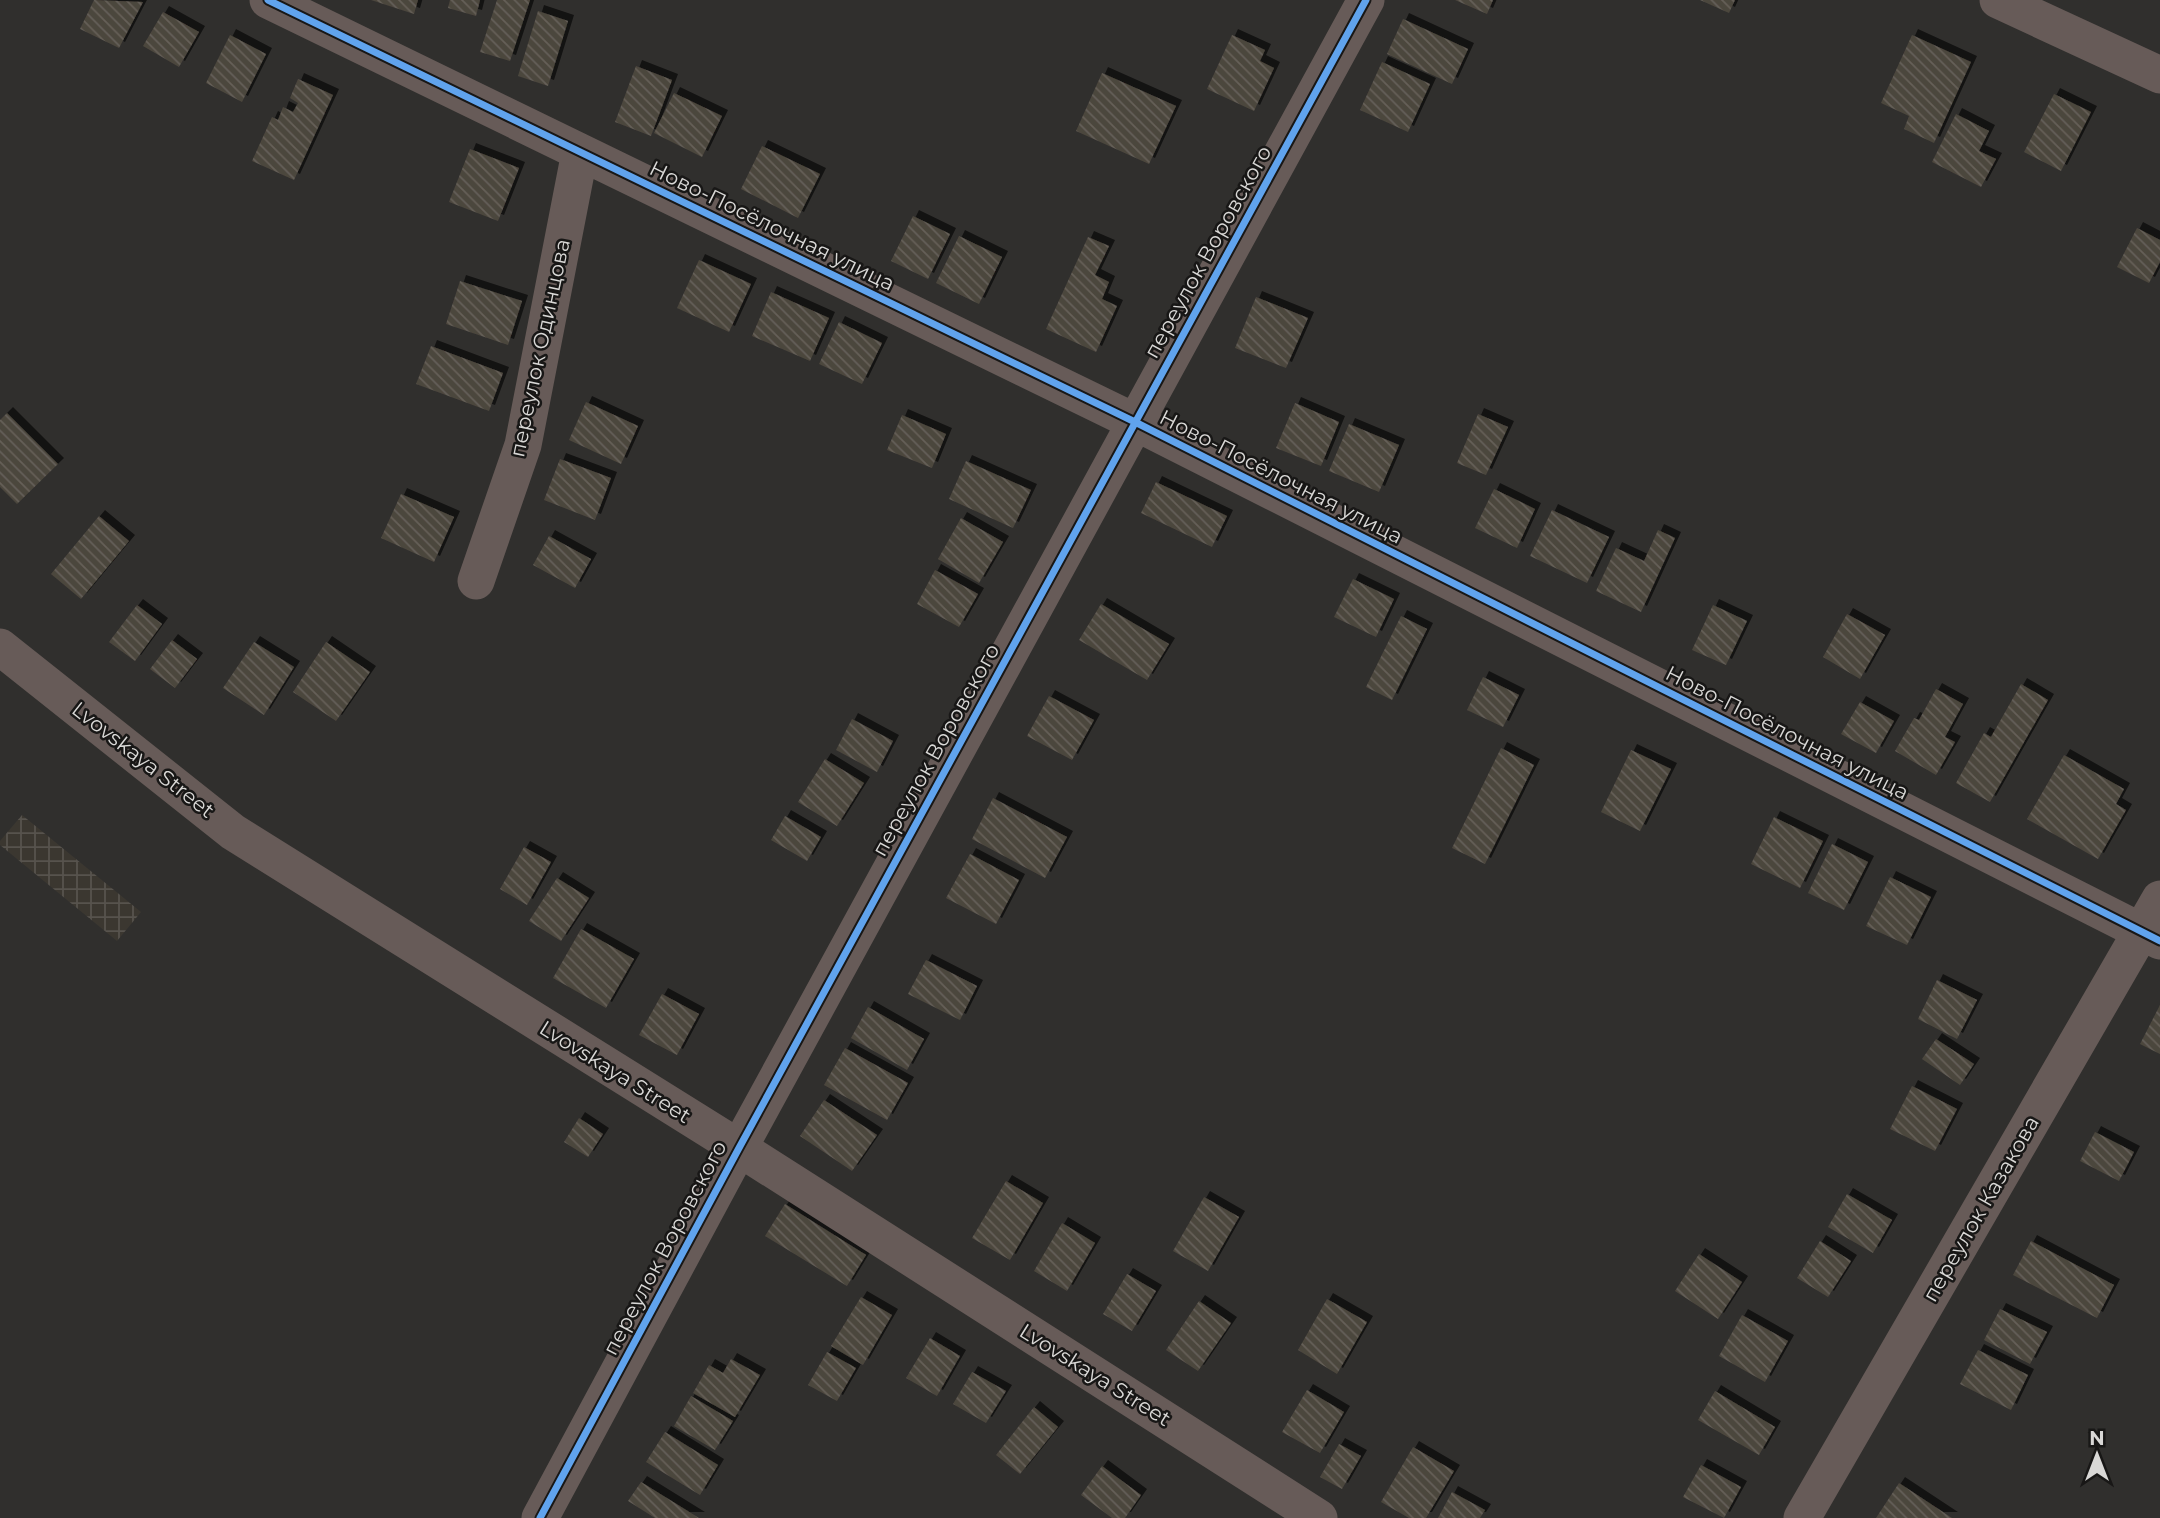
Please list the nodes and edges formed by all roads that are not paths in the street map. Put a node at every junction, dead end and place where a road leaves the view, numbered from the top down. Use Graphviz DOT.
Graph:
graph roads {
  1 [pos="268,0"];
  2 [pos="1366,0"];
  3 [pos="1998,0"];
  4 [pos="2160,75"];
  5 [pos="580,152"];
  6 [pos="1135,422"];
  7 [pos="477,581"];
  8 [pos="0,647"];
  9 [pos="2160,899"];
  10 [pos="2151,936"];
  11 [pos="739,1148"];
  12 [pos="540,1518"];
  13 [pos="1319,1518"];
  14 [pos="1802,1518"];
  1 -- 5 [label="street, Ново-Посёлочная улица"];
  2 -- 6 [label="street, переулок Воровского"];
  3 -- 4 [label="street"];
  5 -- 6 [label="street, Ново-Посёлочная улица"];
  5 -- 7 [label="street, переулок Одинцова"];
  6 -- 10 [label="street, Ново-Посёлочная улица"];
  6 -- 11 [label="street, переулок Воровского"];
  8 -- 11 [label="street, Lvovskaya Street"];
  9 -- 10 [label="street, переулок Казакова"];
  10 -- 14 [label="street, переулок Казакова"];
  11 -- 12 [label="street, переулок Воровского"];
  11 -- 13 [label="street, Lvovskaya Street"];
}
